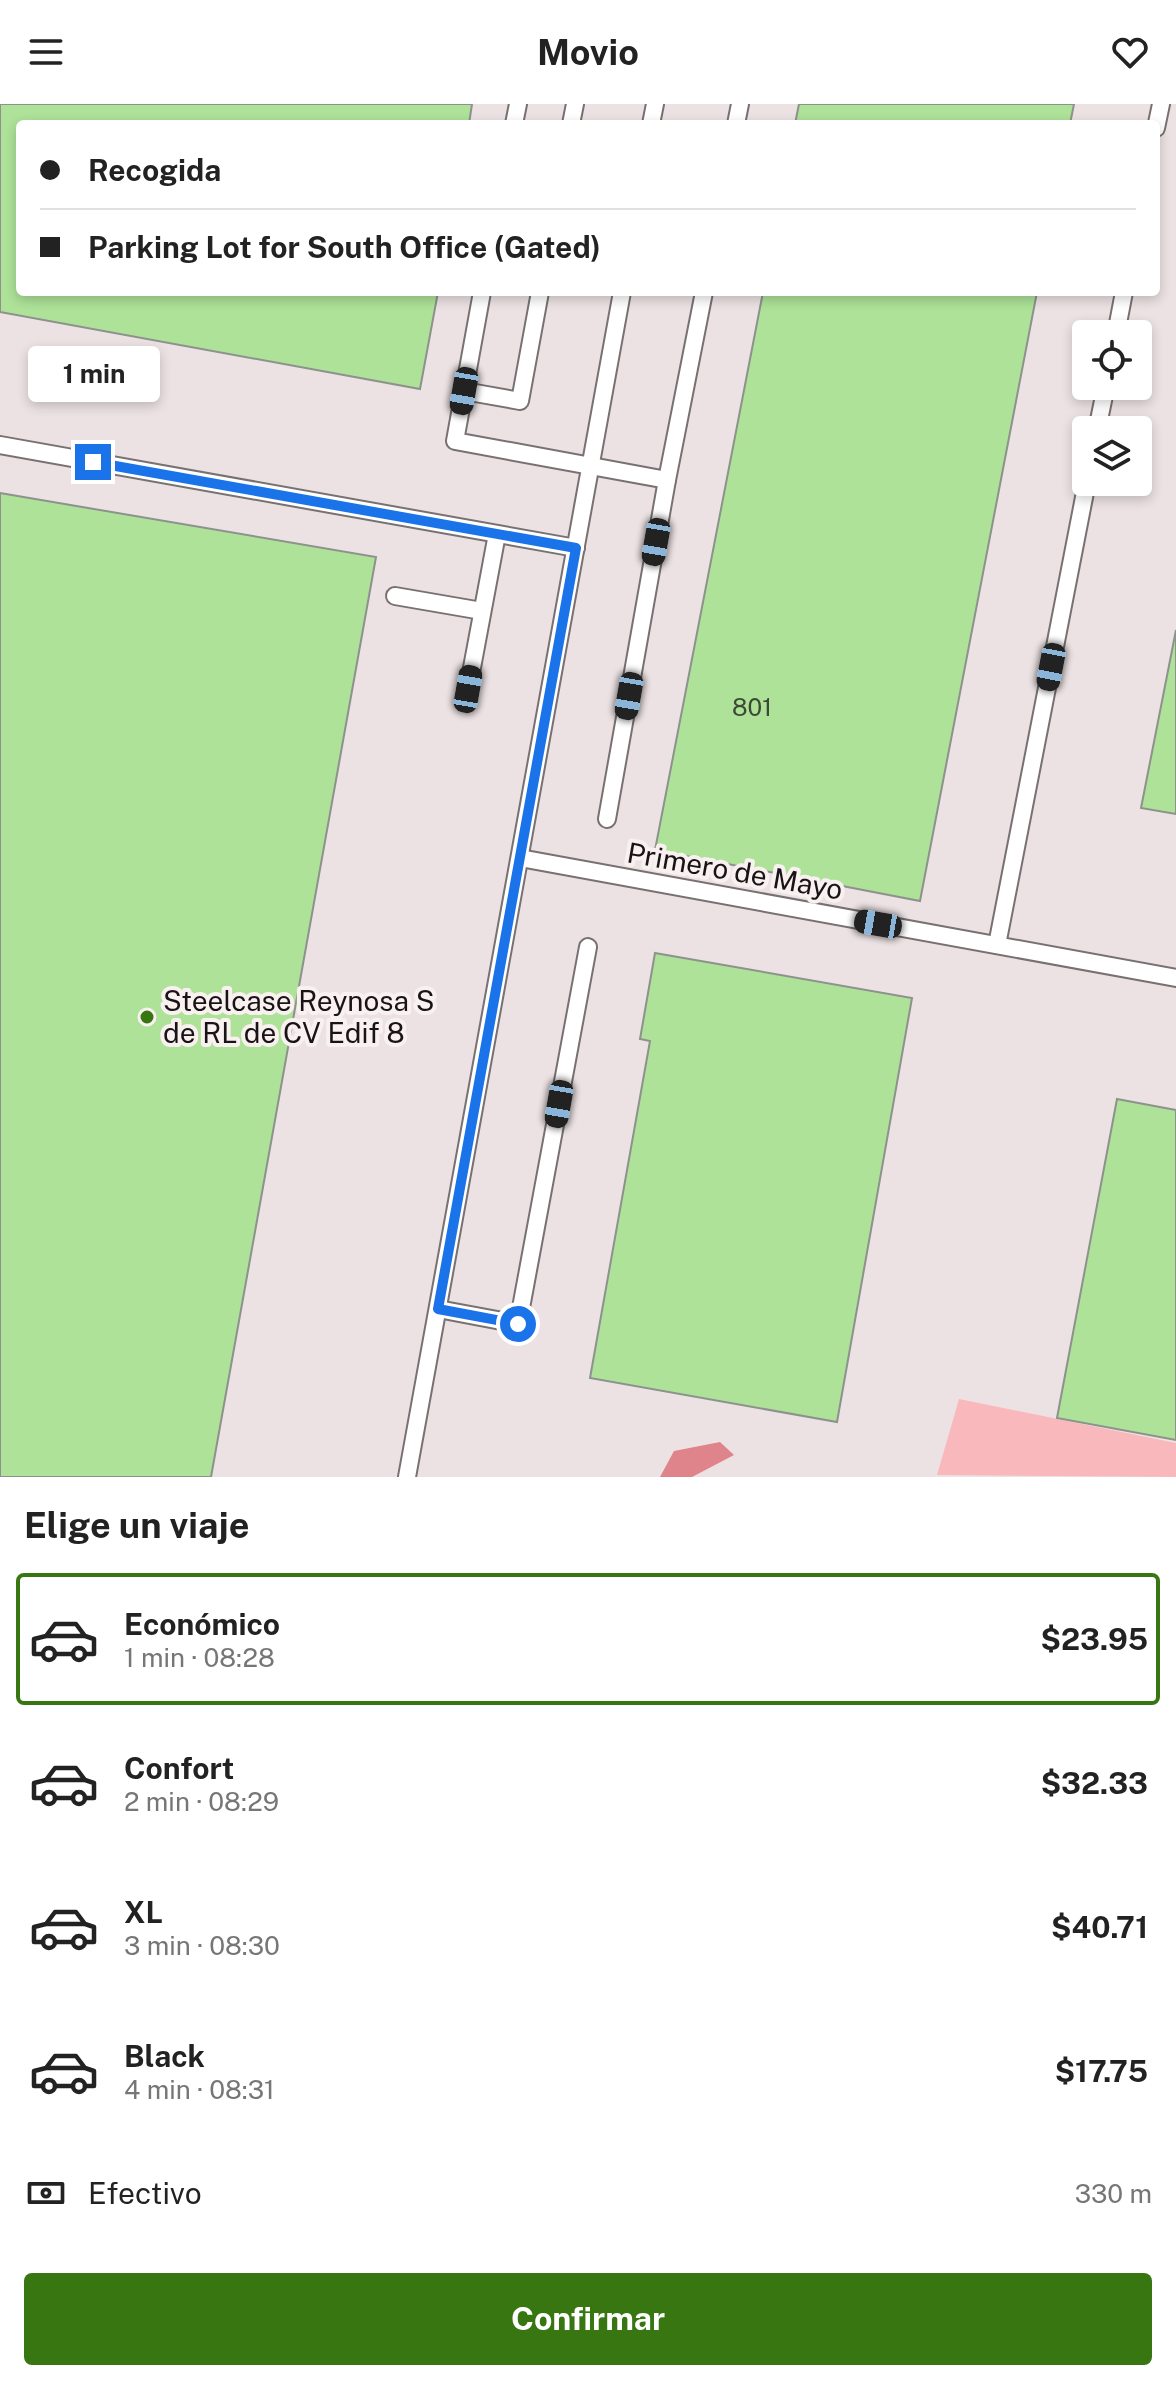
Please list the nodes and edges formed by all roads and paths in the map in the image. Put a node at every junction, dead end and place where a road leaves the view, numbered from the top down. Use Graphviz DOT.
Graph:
graph roads {
  1 [pos="481,296"];
  2 [pos="539,296"];
  3 [pos="621,296"];
  4 [pos="703,296"];
  5 [pos="1123,296"];
  6 [pos="1119,320"];
  7 [pos="464,391"];
  8 [pos="0,445"];
  9 [pos="591,467"];
  10 [pos="667,480"];
  11 [pos="1084,496"];
  12 [pos="497,534"];
  13 [pos="576,548"];
  14 [pos="395,596"];
  15 [pos="482,611"];
  16 [pos="468,689"];
  17 [pos="607,819"];
  18 [pos="520,858"];
  19 [pos="997,945"];
  20 [pos="588,947"];
  21 [pos="1176,978"];
  22 [pos="438,1309"];
  23 [pos="407,1477"];
  1 -- 7 [label="lane"];
  2 -- 7 [label="lane"];
  3 -- 9 [label="lane"];
  4 -- 10 [label="lane"];
  5 -- 6 [label="lane"];
  7 -- 9 [label="lane"];
  8 -- 12 [label="lane"];
  9 -- 10 [label="lane"];
  9 -- 13 [label="lane"];
  10 -- 17 [label="lane"];
  11 -- 19 [label="lane"];
  12 -- 13 [label="lane"];
  12 -- 15 [label="lane"];
  13 -- 18 [label="lane"];
  14 -- 15 [label="lane"];
  15 -- 16 [label="lane"];
  18 -- 19 [label="lane, Primero de Mayo"];
  18 -- 22 [label="lane"];
  19 -- 21 [label="lane, Primero de Mayo"];
  20 -- 22 [label="lane"];
  22 -- 23 [label="lane"];
}
